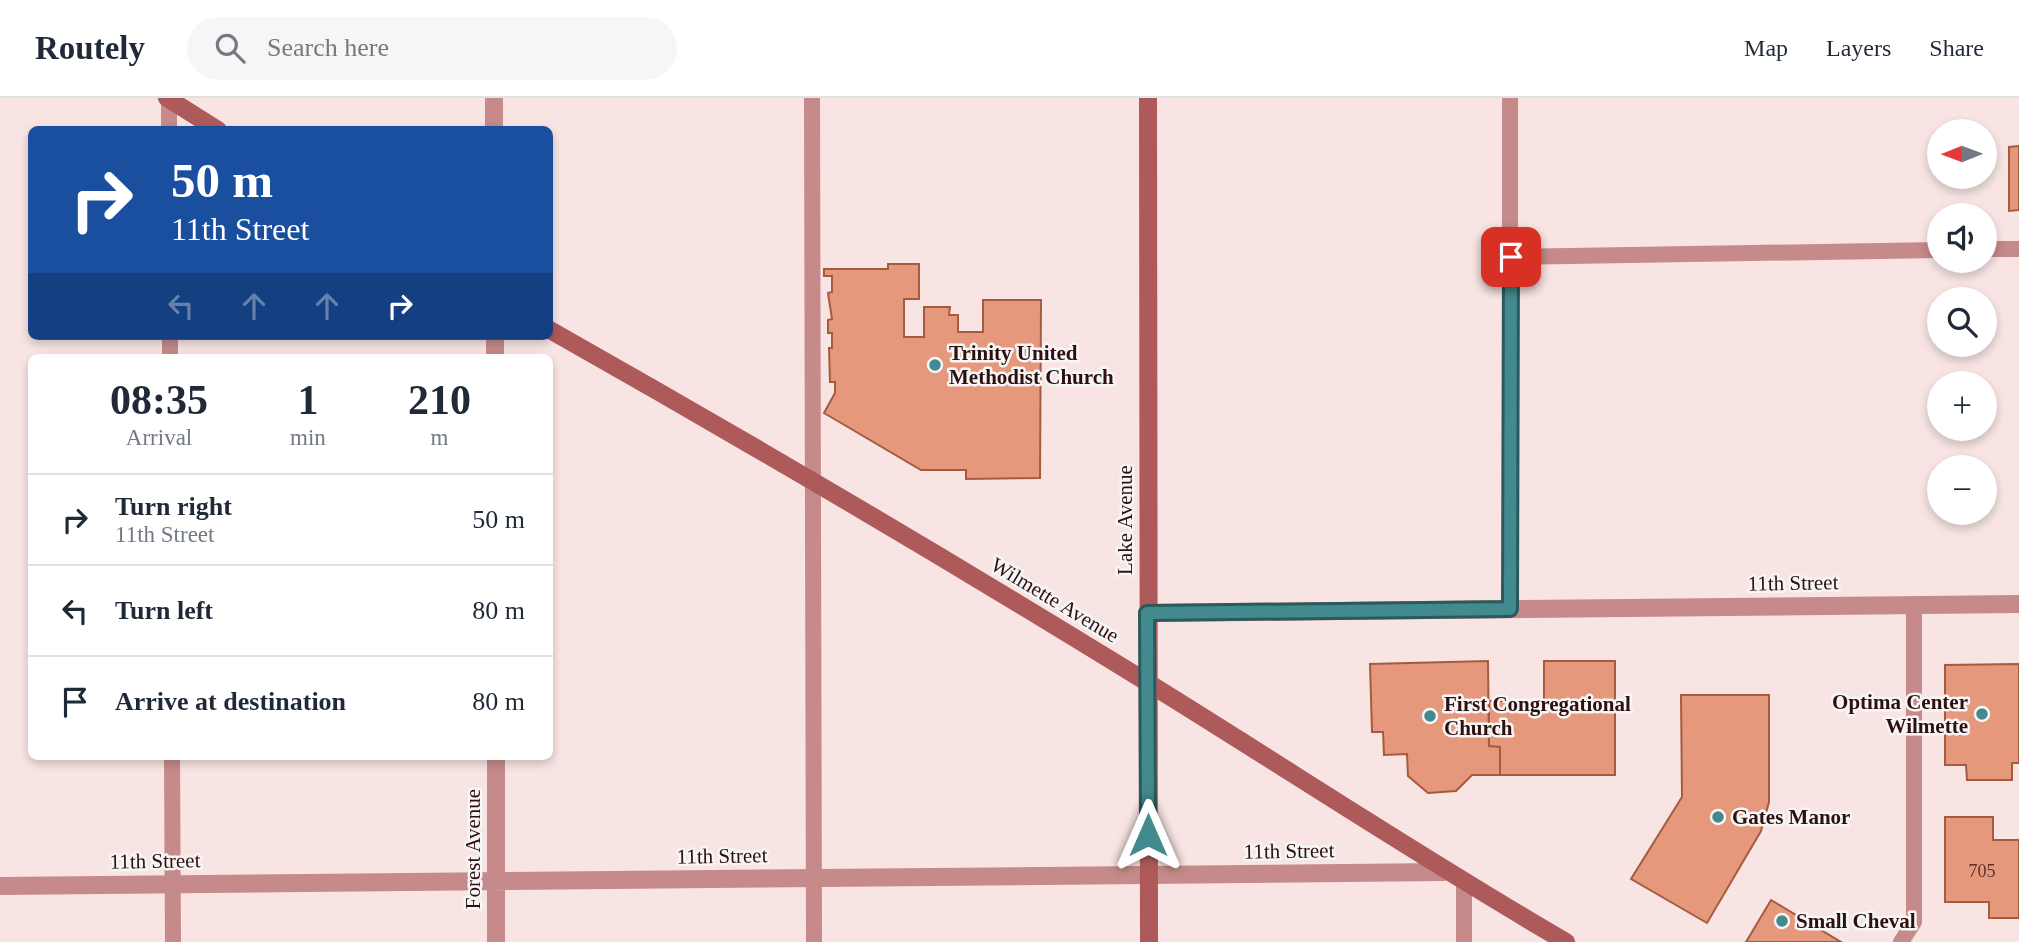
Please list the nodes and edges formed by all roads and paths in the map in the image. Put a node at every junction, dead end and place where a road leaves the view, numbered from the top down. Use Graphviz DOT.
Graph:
graph roads {
  1 [pos="494,98"];
  2 [pos="812,98"];
  3 [pos="1148,98"];
  4 [pos="1510,98"];
  5 [pos="168,99"];
  6 [pos="169,126"];
  7 [pos="212,126"];
  8 [pos="494,126"];
  9 [pos="1997,249"];
  10 [pos="2019,249"];
  11 [pos="1927,250"];
  12 [pos="1511,257"];
  13 [pos="553,332"];
  14 [pos="812,480"];
  15 [pos="2019,604"];
  16 [pos="1914,605"];
  17 [pos="1510,609"];
  18 [pos="1147,613"];
  19 [pos="1147,682"];
  20 [pos="172,760"];
  21 [pos="496,760"];
  22 [pos="1444,872"];
  23 [pos="1148,875"];
  24 [pos="814,878"];
  25 [pos="496,881"];
  26 [pos="173,884"];
  27 [pos="1464,884"];
  28 [pos="0,886"];
  29 [pos="173,942"];
  30 [pos="496,942"];
  31 [pos="814,942"];
  32 [pos="1149,942"];
  33 [pos="1464,942"];
  34 [pos="1566,942"];
  35 [pos="1902,942"];
  1 -- 8 [label="street"];
  2 -- 14 [label="lane"];
  3 -- 18 [label="street, Lake Avenue"];
  4 -- 12 [label="lane"];
  5 -- 6 [label="lane"];
  5 -- 7 [label="street"];
  9 -- 10 [label="lane"];
  11 -- 12 [label="lane"];
  12 -- 17 [label="lane"];
  13 -- 14 [label="street, Wilmette Avenue"];
  14 -- 19 [label="street, Wilmette Avenue"];
  14 -- 24 [label="lane"];
  15 -- 16 [label="street, 11th Street"];
  16 -- 17 [label="street, 11th Street"];
  16 -- 35 [label="lane"];
  17 -- 18 [label="street, 11th Street"];
  18 -- 19 [label="street, Lake Avenue"];
  19 -- 22 [label="street, Wilmette Avenue"];
  19 -- 23 [label="street, Lake Avenue"];
  20 -- 26 [label="lane"];
  21 -- 25 [label="street, Forest Avenue"];
  22 -- 23 [label="street, 11th Street"];
  22 -- 27 [label="street, Wilmette Avenue"];
  23 -- 24 [label="street, 11th Street"];
  23 -- 32 [label="street, Lake Avenue"];
  24 -- 25 [label="street, 11th Street"];
  24 -- 31 [label="lane"];
  25 -- 26 [label="street, 11th Street"];
  25 -- 30 [label="street, Forest Avenue"];
  26 -- 28 [label="street, 11th Street"];
  26 -- 29 [label="lane"];
  27 -- 33 [label="lane"];
  27 -- 34 [label="street, Wilmette Avenue"];
}
